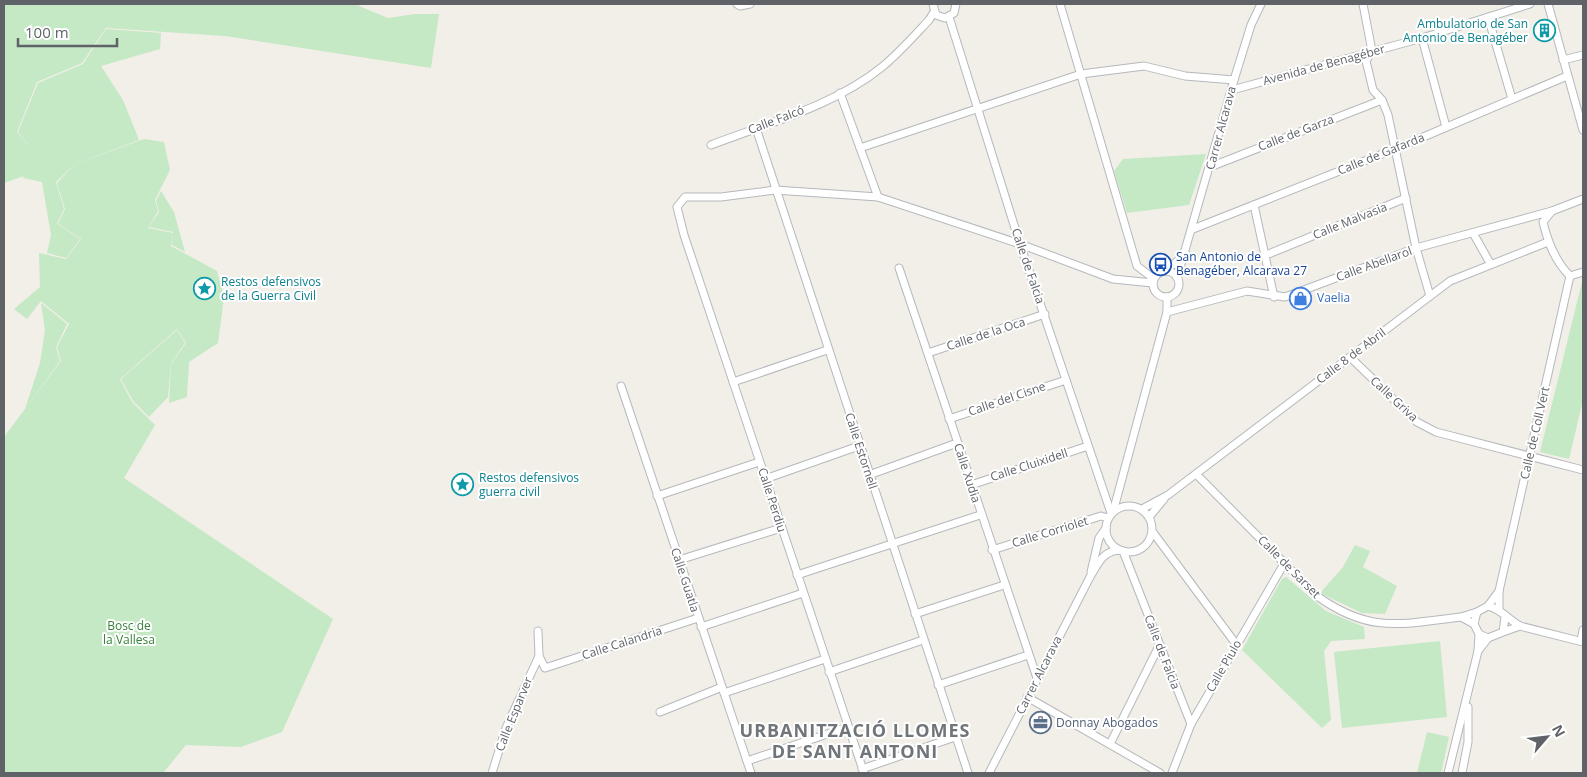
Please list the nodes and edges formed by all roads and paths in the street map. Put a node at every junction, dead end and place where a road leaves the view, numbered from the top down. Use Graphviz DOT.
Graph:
graph roads {
  1 [pos="737,4"];
  2 [pos="750,4"];
  3 [pos="956,4"];
  4 [pos="1060,4"];
  5 [pos="1261,4"];
  6 [pos="1363,4"];
  7 [pos="1530,4"];
  8 [pos="1548,4"];
  9 [pos="933,8"];
  10 [pos="948,17"];
  11 [pos="1488,17"];
  12 [pos="1422,38"];
  13 [pos="1372,51"];
  14 [pos="1583,55"];
  15 [pos="1563,60"];
  16 [pos="1081,74"];
  17 [pos="1567,76"];
  18 [pos="1234,80"];
  19 [pos="1232,90"];
  20 [pos="840,93"];
  21 [pos="1512,99"];
  22 [pos="1382,100"];
  23 [pos="976,108"];
  24 [pos="1446,127"];
  25 [pos="756,128"];
  26 [pos="1583,130"];
  27 [pos="711,145"];
  28 [pos="860,148"];
  29 [pos="1395,149"];
  30 [pos="1210,167"];
  31 [pos="775,190"];
  32 [pos="878,197"];
  33 [pos="1406,198"];
  34 [pos="1583,199"];
  35 [pos="1254,205"];
  36 [pos="1552,211"];
  37 [pos="1193,229"];
  38 [pos="1473,233"];
  39 [pos="1548,242"];
  40 [pos="1020,244"];
  41 [pos="1416,248"];
  42 [pos="1186,254"];
  43 [pos="1266,255"];
  44 [pos="1490,263"];
  45 [pos="900,268"];
  46 [pos="1165,271"];
  47 [pos="1583,272"];
  48 [pos="1570,276"];
  49 [pos="1177,278"];
  50 [pos="1153,281"];
  51 [pos="1274,296"];
  52 [pos="1430,296"];
  53 [pos="1167,297"];
  54 [pos="1166,312"];
  55 [pos="1045,314"];
  56 [pos="827,350"];
  57 [pos="928,354"];
  58 [pos="1350,357"];
  59 [pos="1066,380"];
  60 [pos="733,382"];
  61 [pos="621,386"];
  62 [pos="949,419"];
  63 [pos="957,443"];
  64 [pos="859,446"];
  65 [pos="1088,446"];
  66 [pos="1530,457"];
  67 [pos="759,462"];
  68 [pos="1583,470"];
  69 [pos="1196,474"];
  70 [pos="868,475"];
  71 [pos="765,479"];
  72 [pos="971,485"];
  73 [pos="1119,488"];
  74 [pos="1168,495"];
  75 [pos="657,496"];
  76 [pos="1128,506"];
  77 [pos="1142,509"];
  78 [pos="980,515"];
  79 [pos="1111,515"];
  80 [pos="1149,517"];
  81 [pos="781,528"];
  82 [pos="1106,528"];
  83 [pos="1152,531"];
  84 [pos="892,545"];
  85 [pos="992,550"];
  86 [pos="1121,551"];
  87 [pos="679,560"];
  88 [pos="1285,562"];
  89 [pos="797,575"];
  90 [pos="1090,577"];
  91 [pos="1004,585"];
  92 [pos="1499,591"];
  93 [pos="803,593"];
  94 [pos="1488,606"];
  95 [pos="1499,609"];
  96 [pos="1477,612"];
  97 [pos="915,614"];
  98 [pos="1461,617"];
  99 [pos="1505,617"];
  100 [pos="698,618"];
  101 [pos="1474,624"];
  102 [pos="1520,626"];
  103 [pos="701,627"];
  104 [pos="1583,630"];
  105 [pos="538,631"];
  106 [pos="1503,632"];
  107 [pos="1479,634"];
  108 [pos="1488,638"];
  109 [pos="923,640"];
  110 [pos="1582,641"];
  111 [pos="1236,644"];
  112 [pos="1159,646"];
  113 [pos="1478,651"];
  114 [pos="1028,655"];
  115 [pos="539,656"];
  116 [pos="825,659"];
  117 [pos="829,672"];
  118 [pos="1037,678"];
  119 [pos="938,685"];
  120 [pos="1470,689"];
  121 [pos="723,690"];
  122 [pos="1027,697"];
  123 [pos="660,712"];
  124 [pos="1191,724"];
  125 [pos="848,727"];
  126 [pos="956,737"];
  127 [pos="1110,744"];
  128 [pos="747,761"];
  129 [pos="863,771"];
  130 [pos="492,773"];
  131 [pos="751,773"];
  132 [pos="968,773"];
  133 [pos="989,773"];
  134 [pos="1160,773"];
  135 [pos="1172,773"];
  136 [pos="1448,773"];
  137 [pos="1462,773"];
  1 -- 2 [label="street"];
  3 -- 10 [label="street"];
  4 -- 16 [label="street"];
  5 -- 18 [label="street, Carrer Alcarava"];
  6 -- 13 [label="street"];
  7 -- 11 [label="street, Avenida de Benagéber"];
  8 -- 15 [label="street"];
  9 -- 10 [label="street"];
  9 -- 20 [label="street, Calle Falcó"];
  10 -- 23 [label="street, Calle de Falcia"];
  11 -- 12 [label="street, Avenida de Benagéber"];
  11 -- 21 [label="street"];
  12 -- 13 [label="street, Avenida de Benagéber"];
  12 -- 24 [label="street"];
  13 -- 19 [label="street, Avenida de Benagéber"];
  13 -- 22 [label="street"];
  14 -- 15 [label="street"];
  15 -- 17 [label="street"];
  16 -- 18 [label="street"];
  16 -- 23 [label="street"];
  16 -- 50 [label="street"];
  17 -- 21 [label="street, Calle de Gafarda"];
  17 -- 26 [label="street"];
  18 -- 19 [label="street, Carrer Alcarava"];
  19 -- 30 [label="street, Carrer Alcarava"];
  20 -- 25 [label="street, Calle Falcó"];
  20 -- 28 [label="street"];
  21 -- 24 [label="street, Calle de Gafarda"];
  22 -- 29 [label="street"];
  22 -- 30 [label="street, Calle de Garza"];
  23 -- 28 [label="street"];
  23 -- 40 [label="street, Calle de Falcia"];
  24 -- 29 [label="street, Calle de Gafarda"];
  25 -- 27 [label="street, Calle Falcó"];
  25 -- 31 [label="street, Calle Estornell"];
  28 -- 32 [label="street"];
  29 -- 33 [label="street"];
  29 -- 35 [label="street, Calle de Gafarda"];
  30 -- 37 [label="street, Carrer Alcarava"];
  31 -- 32 [label="street, Calle Perdiu"];
  31 -- 56 [label="street, Calle Estornell"];
  31 -- 60 [label="street, Calle Perdiu"];
  32 -- 40 [label="street, Calle Perdiu"];
  33 -- 41 [label="street"];
  33 -- 43 [label="street, Calle Malvasia"];
  34 -- 36 [label="street, Calle Abellarol"];
  35 -- 37 [label="street, Calle de Gafarda"];
  35 -- 43 [label="street"];
  36 -- 38 [label="street, Calle Abellarol"];
  36 -- 39 [label="street"];
  37 -- 42 [label="street, Carrer Alcarava"];
  38 -- 41 [label="street, Calle Abellarol"];
  38 -- 44 [label="street"];
  39 -- 44 [label="street, Calle 8 de Abril"];
  39 -- 48 [label="street"];
  40 -- 50 [label="street, Calle Perdiu"];
  40 -- 55 [label="street, Calle de Falcia"];
  41 -- 51 [label="street, Calle Abellarol"];
  41 -- 52 [label="street"];
  42 -- 46 [label="street"];
  42 -- 49 [label="street, Carrer Alcarava"];
  43 -- 51 [label="street"];
  44 -- 52 [label="street, Calle 8 de Abril"];
  45 -- 57 [label="street, Calle Xudia"];
  46 -- 49 [label="street"];
  46 -- 50 [label="street"];
  47 -- 48 [label="street"];
  48 -- 66 [label="street, Calle de Coll Vert"];
  49 -- 53 [label="street"];
  50 -- 53 [label="street"];
  51 -- 54 [label="street, Calle Abellarol"];
  52 -- 58 [label="street, Calle 8 de Abril"];
  53 -- 54 [label="street"];
  54 -- 73 [label="street"];
  55 -- 57 [label="street, Calle de la Oca"];
  55 -- 59 [label="street, Calle de Falcia"];
  56 -- 60 [label="street"];
  56 -- 64 [label="street, Calle Estornell"];
  57 -- 62 [label="street, Calle Xudia"];
  58 -- 66 [label="street, Calle Griva"];
  58 -- 69 [label="street, Calle 8 de Abril"];
  59 -- 62 [label="street, Calle del Cisne"];
  59 -- 65 [label="street, Calle de Falcia"];
  60 -- 67 [label="street, Calle Perdiu"];
  61 -- 75 [label="street, Calle Guatla"];
  62 -- 63 [label="street, Calle Xudia"];
  63 -- 70 [label="street"];
  63 -- 72 [label="street, Calle Xudia"];
  64 -- 70 [label="street, Calle Estornell"];
  64 -- 71 [label="street"];
  65 -- 72 [label="street, Calle Cluixidell"];
  65 -- 79 [label="street, Calle de Falcia"];
  66 -- 68 [label="street, Calle Griva"];
  66 -- 92 [label="street, Calle de Coll Vert"];
  67 -- 71 [label="street, Calle Perdiu"];
  67 -- 75 [label="street"];
  69 -- 74 [label="street, Calle 8 de Abril"];
  69 -- 88 [label="street, Calle de Sarset"];
  70 -- 84 [label="street, Calle Estornell"];
  71 -- 81 [label="street, Calle Perdiu"];
  72 -- 78 [label="street, Calle Xudia"];
  73 -- 76 [label="street"];
  73 -- 79 [label="street"];
  74 -- 77 [label="street, Calle 8 de Abril"];
  74 -- 80 [label="street, Calle 8 de Abril"];
  75 -- 87 [label="street, Calle Guatla"];
  76 -- 77 [label="street"];
  76 -- 79 [label="street"];
  77 -- 80 [label="street"];
  78 -- 84 [label="street"];
  78 -- 85 [label="street, Calle Xudia"];
  79 -- 82 [label="street"];
  79 -- 85 [label="street, Calle Corriolet"];
  80 -- 83 [label="street"];
  81 -- 87 [label="street"];
  81 -- 89 [label="street, Calle Perdiu"];
  82 -- 86 [label="street"];
  82 -- 90 [label="street, Carrer Alcarava"];
  83 -- 86 [label="street"];
  83 -- 111 [label="street"];
  84 -- 89 [label="street"];
  84 -- 97 [label="street, Calle Estornell"];
  85 -- 91 [label="street, Calle Xudia"];
  86 -- 90 [label="street, Carrer Alcarava"];
  86 -- 112 [label="street, Calle de Falcia"];
  87 -- 100 [label="street, Calle Guatla"];
  88 -- 98 [label="street, Calle de Sarset"];
  88 -- 111 [label="street, Calle Piulo"];
  89 -- 93 [label="street, Calle Perdiu"];
  90 -- 118 [label="street, Carrer Alcarava"];
  91 -- 97 [label="street"];
  91 -- 114 [label="street, Calle Xudia"];
  92 -- 94 [label="street, Calle de Coll Vert"];
  92 -- 95 [label="street, Calle de Coll Vert"];
  93 -- 103 [label="street"];
  93 -- 116 [label="street, Calle Perdiu"];
  94 -- 95 [label="street"];
  94 -- 96 [label="street"];
  95 -- 99 [label="street"];
  96 -- 98 [label="street, Calle de Sarset"];
  96 -- 101 [label="street"];
  97 -- 109 [label="street, Calle Estornell"];
  98 -- 101 [label="street"];
  99 -- 102 [label="street"];
  99 -- 106 [label="street"];
  100 -- 103 [label="street, Calle Guatla"];
  100 -- 115 [label="street, Calle Calandria"];
  101 -- 107 [label="street"];
  102 -- 106 [label="street"];
  102 -- 110 [label="street"];
  103 -- 121 [label="street, Calle Guatla"];
  104 -- 110 [label="street"];
  105 -- 115 [label="street"];
  106 -- 108 [label="street"];
  107 -- 108 [label="street"];
  107 -- 113 [label="street"];
  108 -- 113 [label="street"];
  109 -- 117 [label="street"];
  109 -- 119 [label="street, Calle Estornell"];
  111 -- 124 [label="street, Calle Piulo"];
  112 -- 124 [label="street, Calle de Falcia"];
  112 -- 127 [label="street"];
  113 -- 120 [label="street"];
  114 -- 118 [label="street, Calle Xudia"];
  114 -- 119 [label="street"];
  115 -- 130 [label="street, Calle Esparver"];
  116 -- 117 [label="street, Calle Perdiu"];
  116 -- 121 [label="street"];
  117 -- 125 [label="street, Calle Perdiu"];
  118 -- 122 [label="street, Carrer Alcarava"];
  119 -- 126 [label="street, Calle Estornell"];
  120 -- 136 [label="street"];
  120 -- 137 [label="street"];
  121 -- 123 [label="street"];
  121 -- 128 [label="street, Calle Guatla"];
  122 -- 127 [label="street"];
  122 -- 133 [label="street, Carrer Alcarava"];
  124 -- 135 [label="street, Calle Piulo"];
  125 -- 128 [label="street"];
  125 -- 129 [label="street, Calle Perdiu"];
  126 -- 129 [label="street"];
  126 -- 132 [label="street, Calle Estornell"];
  127 -- 134 [label="street"];
  128 -- 131 [label="street, Calle Guatla"];
}
